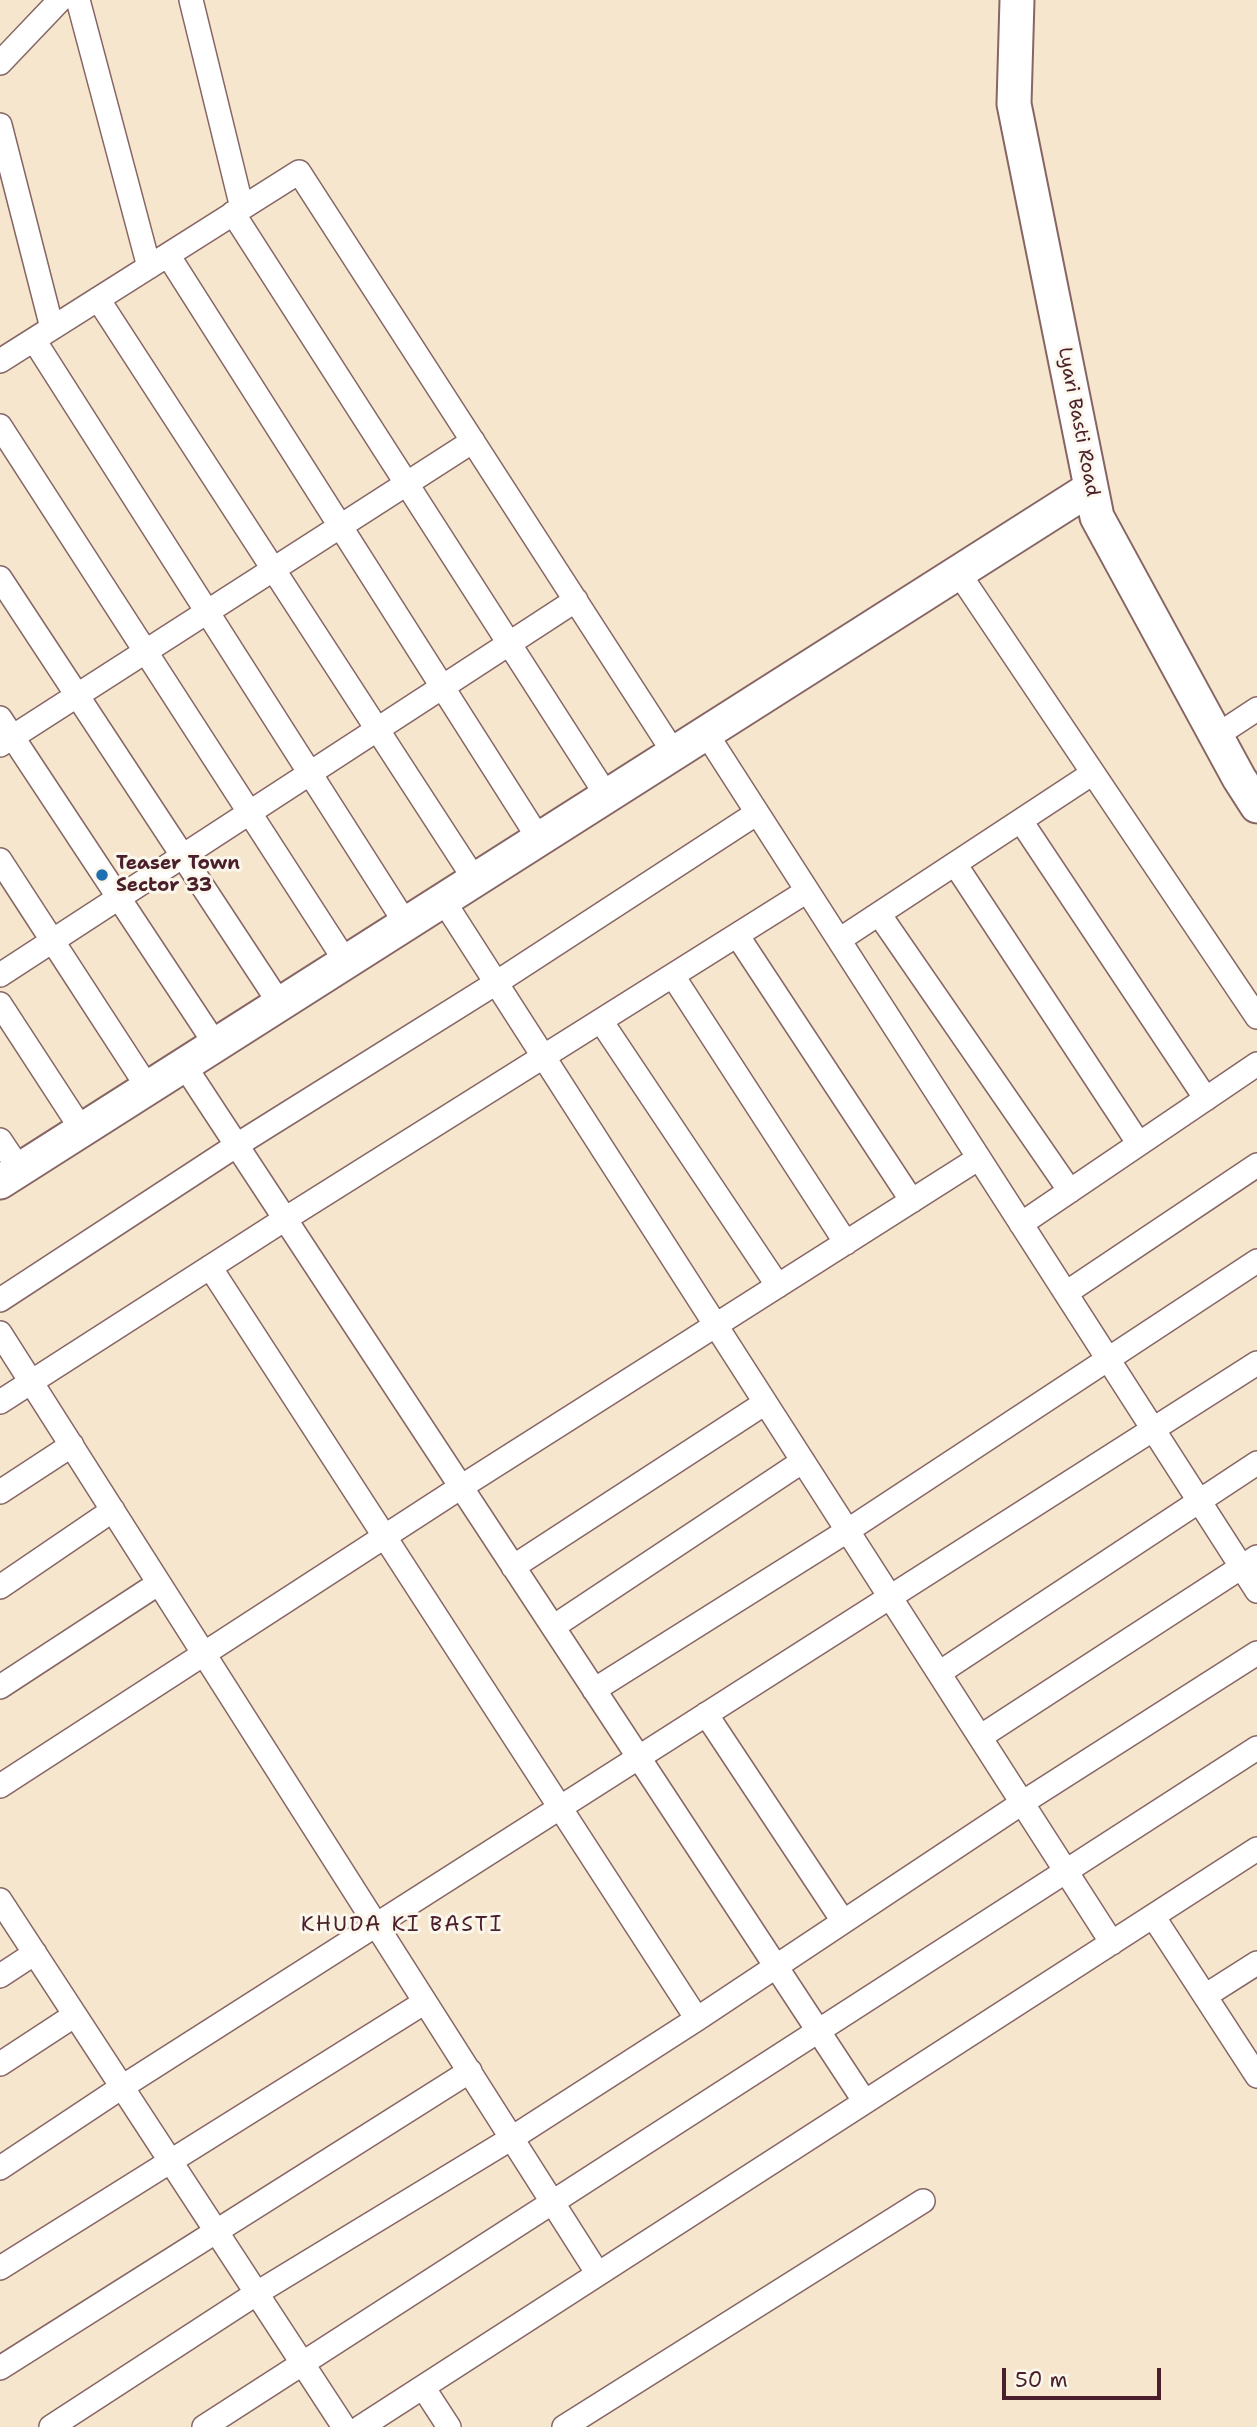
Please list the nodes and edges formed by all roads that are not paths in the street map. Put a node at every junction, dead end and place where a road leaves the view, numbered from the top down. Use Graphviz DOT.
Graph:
graph roads {
  1 [pos="60,0"];
  2 [pos="78,0"];
  3 [pos="191,0"];
  4 [pos="1017,0"];
  5 [pos="0,63"];
  6 [pos="0,125"];
  7 [pos="238,211"];
  8 [pos="159,261"];
  9 [pos="98,299"];
  10 [pos="43,334"];
  11 [pos="0,361"];
  12 [pos="0,426"];
  13 [pos="472,440"];
  14 [pos="407,483"];
  15 [pos="1091,488"];
  16 [pos="340,526"];
  17 [pos="274,569"];
  18 [pos="958,572"];
  19 [pos="0,578"];
  20 [pos="576,600"];
  21 [pos="207,612"];
  22 [pos="510,643"];
  23 [pos="146,651"];
  24 [pos="443,687"];
  25 [pos="77,695"];
  26 [pos="1257,709"];
  27 [pos="378,729"];
  28 [pos="4,733"];
  29 [pos="706,733"];
  30 [pos="1216,736"];
  31 [pos="674,753"];
  32 [pos="310,773"];
  33 [pos="1093,773"];
  34 [pos="607,796"];
  35 [pos="1257,806"];
  36 [pos="250,813"];
  37 [pos="757,813"];
  38 [pos="1021,821"];
  39 [pos="540,839"];
  40 [pos="183,856"];
  41 [pos="0,860"];
  42 [pos="955,864"];
  43 [pos="475,880"];
  44 [pos="807,891"];
  45 [pos="118,898"];
  46 [pos="443,900"];
  47 [pos="878,914"];
  48 [pos="406,924"];
  49 [pos="737,935"];
  50 [pos="839,940"];
  51 [pos="52,941"];
  52 [pos="346,962"];
  53 [pos="0,975"];
  54 [pos="673,976"];
  55 [pos="496,983"];
  56 [pos="0,1004"];
  57 [pos="280,1004"];
  58 [pos="1257,1017"];
  59 [pos="601,1021"];
  60 [pos="216,1045"];
  61 [pos="544,1057"];
  62 [pos="1257,1064"];
  63 [pos="184,1065"];
  64 [pos="148,1088"];
  65 [pos="1206,1099"];
  66 [pos="82,1130"];
  67 [pos="0,1140"];
  68 [pos="1139,1144"];
  69 [pos="237,1145"];
  70 [pos="979,1158"];
  71 [pos="1257,1165"];
  72 [pos="10,1176"];
  73 [pos="1070,1191"];
  74 [pos="912,1200"];
  75 [pos="285,1219"];
  76 [pos="1021,1224"];
  77 [pos="846,1243"];
  78 [pos="1257,1261"];
  79 [pos="210,1268"];
  80 [pos="778,1286"];
  81 [pos="1066,1293"];
  82 [pos="0,1300"];
  83 [pos="716,1326"];
  84 [pos="0,1333"];
  85 [pos="1108,1359"];
  86 [pos="1257,1363"];
  87 [pos="31,1382"];
  88 [pos="0,1402"];
  89 [pos="765,1403"];
  90 [pos="1154,1430"];
  91 [pos="72,1445"];
  92 [pos="803,1461"];
  93 [pos="1257,1463"];
  94 [pos="461,1487"];
  95 [pos="0,1492"];
  96 [pos="1198,1500"];
  97 [pos="113,1510"];
  98 [pos="847,1531"];
  99 [pos="384,1537"];
  100 [pos="1249,1562"];
  101 [pos="513,1567"];
  102 [pos="159,1583"];
  103 [pos="0,1587"];
  104 [pos="1257,1591"];
  105 [pos="890,1597"];
  106 [pos="553,1627"];
  107 [pos="1257,1653"];
  108 [pos="204,1654"];
  109 [pos="939,1673"];
  110 [pos="0,1687"];
  111 [pos="594,1690"];
  112 [pos="706,1714"];
  113 [pos="980,1737"];
  114 [pos="1257,1748"];
  115 [pos="638,1758"];
  116 [pos="0,1786"];
  117 [pos="1022,1803"];
  118 [pos="560,1808"];
  119 [pos="1257,1849"];
  120 [pos="1066,1871"];
  121 [pos="0,1900"];
  122 [pos="1153,1916"];
  123 [pos="843,1921"];
  124 [pos="376,1925"];
  125 [pos="1112,1943"];
  126 [pos="35,1953"];
  127 [pos="1257,1963"];
  128 [pos="775,1966"];
  129 [pos="0,1976"];
  130 [pos="1205,1997"];
  131 [pos="425,2002"];
  132 [pos="75,2015"];
  133 [pos="696,2019"];
  134 [pos="818,2031"];
  135 [pos="0,2064"];
  136 [pos="470,2071"];
  137 [pos="1257,2076"];
  138 [pos="122,2087"];
  139 [pos="864,2102"];
  140 [pos="512,2138"];
  141 [pos="171,2161"];
  142 [pos="0,2168"];
  143 [pos="553,2202"];
  144 [pos="923,2202"];
  145 [pos="216,2232"];
  146 [pos="0,2268"];
  147 [pos="598,2274"];
  148 [pos="257,2293"];
  149 [pos="303,2363"];
  150 [pos="0,2368"];
  151 [pos="423,2387"];
  152 [pos="51,2427"];
  153 [pos="204,2427"];
  154 [pos="344,2427"];
  155 [pos="361,2427"];
  156 [pos="449,2427"];
  157 [pos="564,2427"];
  1 -- 5 [label="street"];
  2 -- 8 [label="street"];
  3 -- 7 [label="street"];
  4 -- 15 [label="street, Lyari Basti Road"];
  6 -- 10 [label="street"];
  7 -- 8 [label="street"];
  7 -- 13 [label="street"];
  7 -- 14 [label="street"];
  8 -- 9 [label="street"];
  8 -- 16 [label="street"];
  9 -- 10 [label="street"];
  9 -- 17 [label="street"];
  10 -- 11 [label="street"];
  10 -- 21 [label="street"];
  12 -- 23 [label="street"];
  13 -- 14 [label="street"];
  13 -- 20 [label="street"];
  14 -- 16 [label="street"];
  14 -- 22 [label="street"];
  15 -- 18 [label="street"];
  15 -- 30 [label="street, Lyari Basti Road"];
  16 -- 17 [label="street"];
  16 -- 24 [label="street"];
  17 -- 21 [label="street"];
  17 -- 27 [label="street"];
  18 -- 29 [label="street"];
  18 -- 33 [label="street"];
  19 -- 25 [label="street"];
  20 -- 22 [label="street"];
  20 -- 31 [label="street"];
  21 -- 23 [label="street"];
  21 -- 32 [label="street"];
  22 -- 24 [label="street"];
  22 -- 34 [label="street"];
  23 -- 25 [label="street"];
  23 -- 36 [label="street"];
  24 -- 27 [label="street"];
  24 -- 39 [label="street"];
  25 -- 28 [label="street"];
  25 -- 40 [label="street"];
  26 -- 30 [label="street"];
  27 -- 32 [label="street"];
  27 -- 43 [label="street"];
  28 -- 45 [label="street"];
  29 -- 31 [label="street"];
  29 -- 37 [label="street"];
  30 -- 35 [label="street, Lyari Basti Road"];
  31 -- 34 [label="street"];
  32 -- 36 [label="street"];
  32 -- 48 [label="street"];
  33 -- 38 [label="street"];
  33 -- 58 [label="street"];
  34 -- 39 [label="street"];
  36 -- 40 [label="street"];
  36 -- 52 [label="street"];
  37 -- 44 [label="street"];
  37 -- 55 [label="street"];
  38 -- 42 [label="street"];
  38 -- 65 [label="street"];
  39 -- 43 [label="street"];
  40 -- 45 [label="street"];
  40 -- 57 [label="street"];
  41 -- 51 [label="street"];
  42 -- 47 [label="street"];
  42 -- 68 [label="street"];
  43 -- 46 [label="street"];
  44 -- 49 [label="street"];
  44 -- 50 [label="street"];
  45 -- 51 [label="street"];
  45 -- 60 [label="street"];
  46 -- 48 [label="street"];
  46 -- 55 [label="street"];
  47 -- 50 [label="street"];
  47 -- 73 [label="street"];
  48 -- 52 [label="street"];
  49 -- 54 [label="street"];
  49 -- 74 [label="street"];
  50 -- 70 [label="street"];
  51 -- 53 [label="street"];
  51 -- 64 [label="street"];
  52 -- 57 [label="street"];
  54 -- 59 [label="street"];
  54 -- 77 [label="street"];
  55 -- 61 [label="street"];
  55 -- 69 [label="street"];
  56 -- 66 [label="street"];
  57 -- 60 [label="street"];
  59 -- 61 [label="street"];
  59 -- 80 [label="street"];
  60 -- 63 [label="street"];
  61 -- 75 [label="street"];
  61 -- 83 [label="street"];
  62 -- 65 [label="street"];
  63 -- 64 [label="street"];
  63 -- 69 [label="street"];
  64 -- 66 [label="street"];
  65 -- 68 [label="street"];
  66 -- 72 [label="street"];
  67 -- 72 [label="street"];
  68 -- 73 [label="street"];
  69 -- 75 [label="street"];
  69 -- 82 [label="street"];
  70 -- 74 [label="street"];
  70 -- 76 [label="street"];
  71 -- 81 [label="street"];
  73 -- 76 [label="street"];
  74 -- 77 [label="street"];
  75 -- 79 [label="street"];
  75 -- 94 [label="street"];
  76 -- 81 [label="street"];
  77 -- 80 [label="street"];
  78 -- 85 [label="street"];
  79 -- 87 [label="street"];
  79 -- 99 [label="street"];
  80 -- 83 [label="street"];
  81 -- 85 [label="street"];
  83 -- 89 [label="street"];
  83 -- 94 [label="street"];
  84 -- 87 [label="street"];
  85 -- 90 [label="street"];
  85 -- 98 [label="street"];
  86 -- 90 [label="street"];
  87 -- 88 [label="street"];
  87 -- 91 [label="street"];
  89 -- 92 [label="street"];
  89 -- 101 [label="street"];
  90 -- 96 [label="street"];
  90 -- 105 [label="street"];
  91 -- 95 [label="street"];
  91 -- 97 [label="street"];
  92 -- 98 [label="street"];
  92 -- 106 [label="street"];
  93 -- 96 [label="street"];
  94 -- 99 [label="street"];
  94 -- 101 [label="street"];
  96 -- 100 [label="street"];
  96 -- 109 [label="street"];
  97 -- 102 [label="street"];
  97 -- 103 [label="street"];
  98 -- 105 [label="street"];
  98 -- 111 [label="street"];
  99 -- 108 [label="street"];
  99 -- 118 [label="street"];
  100 -- 104 [label="street"];
  100 -- 113 [label="street"];
  101 -- 106 [label="street"];
  102 -- 108 [label="street"];
  102 -- 110 [label="street"];
  105 -- 109 [label="street"];
  105 -- 112 [label="street"];
  106 -- 111 [label="street"];
  107 -- 117 [label="street"];
  108 -- 116 [label="street"];
  108 -- 124 [label="street"];
  109 -- 113 [label="street"];
  111 -- 115 [label="street"];
  112 -- 115 [label="street"];
  112 -- 123 [label="street"];
  113 -- 117 [label="street"];
  114 -- 120 [label="street"];
  115 -- 118 [label="street"];
  115 -- 128 [label="street"];
  117 -- 120 [label="street"];
  117 -- 123 [label="street"];
  118 -- 124 [label="street"];
  118 -- 133 [label="street"];
  119 -- 122 [label="street"];
  120 -- 125 [label="street"];
  120 -- 134 [label="street"];
  121 -- 126 [label="street"];
  122 -- 125 [label="street"];
  122 -- 130 [label="street"];
  123 -- 128 [label="street"];
  124 -- 131 [label="street"];
  124 -- 138 [label="street"];
  125 -- 139 [label="street"];
  126 -- 129 [label="street"];
  126 -- 132 [label="street"];
  127 -- 130 [label="street"];
  128 -- 133 [label="street"];
  128 -- 134 [label="street"];
  130 -- 137 [label="street"];
  131 -- 136 [label="street"];
  131 -- 141 [label="street"];
  132 -- 135 [label="street"];
  132 -- 138 [label="street"];
  133 -- 140 [label="street"];
  134 -- 139 [label="street"];
  134 -- 143 [label="street"];
  136 -- 140 [label="street"];
  136 -- 145 [label="street"];
  138 -- 141 [label="street"];
  138 -- 142 [label="street"];
  139 -- 147 [label="street"];
  140 -- 143 [label="street"];
  140 -- 148 [label="street"];
  141 -- 145 [label="street"];
  141 -- 146 [label="street"];
  143 -- 147 [label="street"];
  143 -- 149 [label="street"];
  144 -- 157 [label="street"];
  145 -- 148 [label="street"];
  145 -- 150 [label="street"];
  147 -- 151 [label="street"];
  148 -- 149 [label="street"];
  148 -- 152 [label="street"];
  149 -- 153 [label="street"];
  149 -- 154 [label="street"];
  151 -- 155 [label="street"];
  151 -- 156 [label="street"];
}
